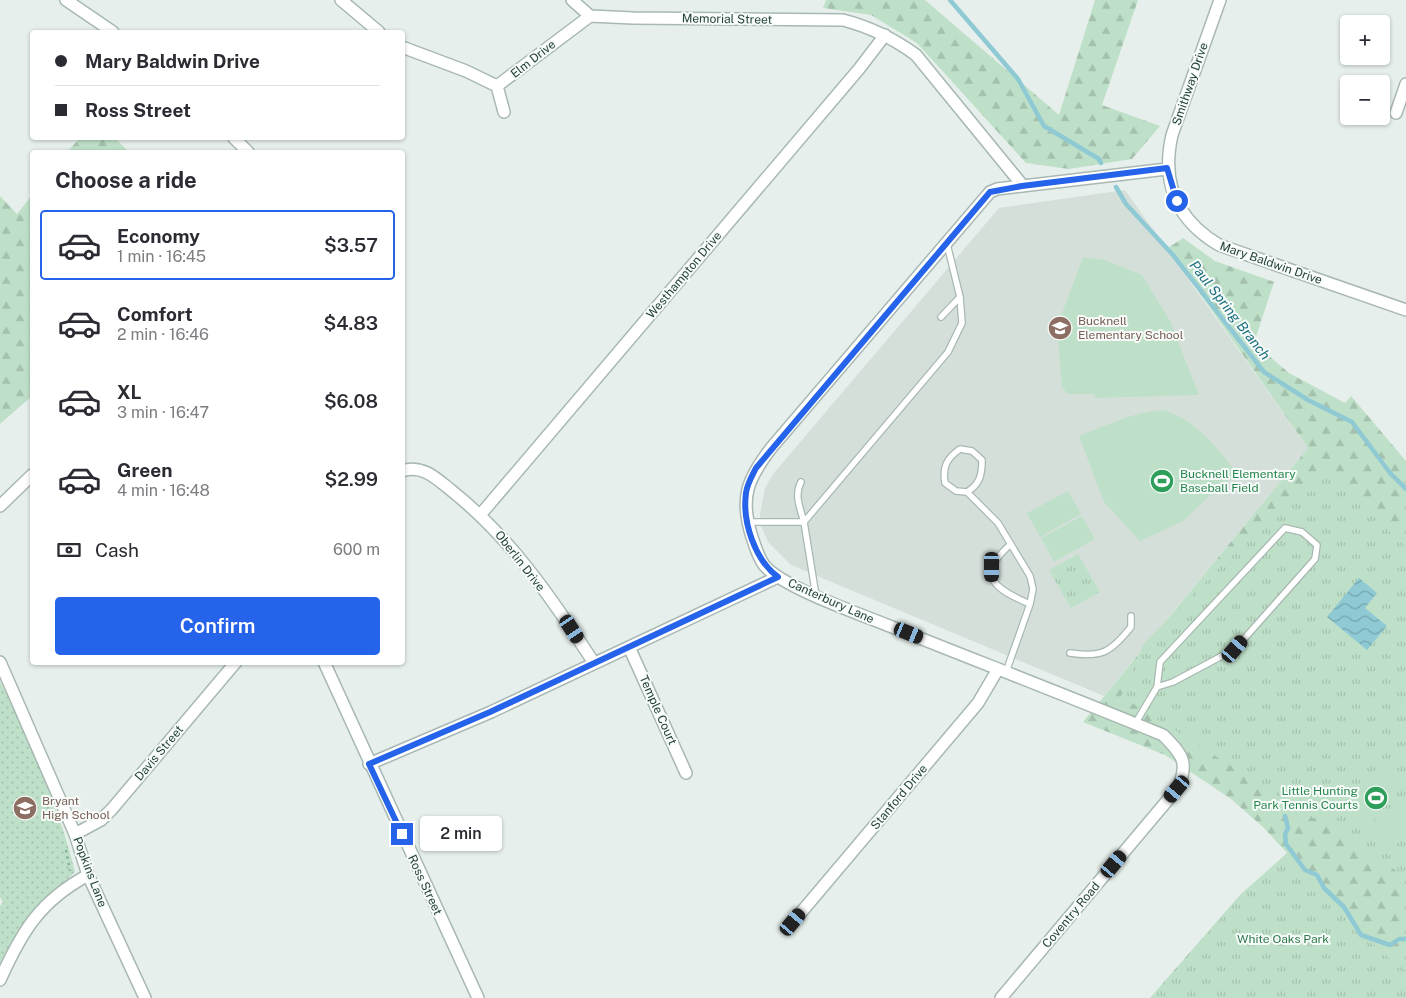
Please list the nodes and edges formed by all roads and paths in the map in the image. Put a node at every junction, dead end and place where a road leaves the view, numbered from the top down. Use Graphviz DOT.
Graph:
graph roads {
  1 [pos="66,0"];
  2 [pos="341,0"];
  3 [pos="572,0"];
  4 [pos="1220,0"];
  5 [pos="590,16"];
  6 [pos="110,30"];
  7 [pos="377,30"];
  8 [pos="885,35"];
  9 [pos="405,48"];
  10 [pos="1406,84"];
  11 [pos="497,86"];
  12 [pos="504,112"];
  13 [pos="1396,113"];
  14 [pos="236,140"];
  15 [pos="246,150"];
  16 [pos="1167,168"];
  17 [pos="1022,186"];
  18 [pos="946,242"];
  19 [pos="960,297"];
  20 [pos="1406,310"];
  21 [pos="941,317"];
  22 [pos="405,470"];
  23 [pos="30,478"];
  24 [pos="801,482"];
  25 [pos="967,492"];
  26 [pos="0,506"];
  27 [pos="481,514"];
  28 [pos="748,522"];
  29 [pos="804,522"];
  30 [pos="1011,544"];
  31 [pos="778,577"];
  32 [pos="816,596"];
  33 [pos="1030,604"];
  34 [pos="1131,616"];
  35 [pos="629,647"];
  36 [pos="1070,654"];
  37 [pos="0,662"];
  38 [pos="594,663"];
  39 [pos="233,665"];
  40 [pos="325,665"];
  41 [pos="1002,671"];
  42 [pos="1156,687"];
  43 [pos="1135,724"];
  44 [pos="1162,735"];
  45 [pos="369,764"];
  46 [pos="686,773"];
  47 [pos="75,834"];
  48 [pos="88,875"];
  49 [pos="793,922"];
  50 [pos="0,980"];
  51 [pos="144,998"];
  52 [pos="478,998"];
  53 [pos="1001,998"];
  1 -- 6 [label="street"];
  2 -- 7 [label="street"];
  3 -- 5 [label="street"];
  4 -- 16 [label="street, Smithway Drive"];
  5 -- 8 [label="street, Memorial Street"];
  5 -- 11 [label="street, Elm Drive"];
  8 -- 17 [label="street"];
  8 -- 27 [label="street, Westhampton Drive"];
  9 -- 11 [label="street"];
  10 -- 13 [label="street"];
  11 -- 12 [label="street, Elm Drive"];
  14 -- 15 [label="street"];
  16 -- 17 [label="street"];
  16 -- 20 [label="street, Mary Baldwin Drive"];
  17 -- 18 [label="street"];
  18 -- 19 [label="lane"];
  18 -- 28 [label="street"];
  19 -- 21 [label="lane"];
  19 -- 29 [label="lane"];
  22 -- 27 [label="street, Oberlin Drive"];
  23 -- 26 [label="street"];
  24 -- 29 [label="lane"];
  25 -- 25 [label="lane"];
  25 -- 30 [label="lane"];
  27 -- 38 [label="street, Oberlin Drive"];
  28 -- 29 [label="lane"];
  28 -- 31 [label="street"];
  29 -- 32 [label="lane"];
  30 -- 33 [label="lane"];
  30 -- 33 [label="lane"];
  31 -- 32 [label="street, Canterbury Lane"];
  31 -- 35 [label="street, Canterbury Lane"];
  32 -- 41 [label="street, Canterbury Lane"];
  33 -- 41 [label="lane"];
  34 -- 36 [label="lane"];
  35 -- 38 [label="street, Canterbury Lane"];
  35 -- 46 [label="street, Temple Court"];
  37 -- 47 [label="street, Popkins Lane"];
  38 -- 45 [label="street, Canterbury Lane"];
  39 -- 47 [label="street, Davis Street"];
  40 -- 45 [label="street, Ross Street"];
  41 -- 43 [label="street, Canterbury Lane"];
  41 -- 49 [label="street, Stanford Drive"];
  42 -- 42 [label="lane"];
  42 -- 43 [label="lane"];
  43 -- 44 [label="street, Canterbury Lane"];
  44 -- 53 [label="street, Coventry Road"];
  45 -- 52 [label="street, Ross Street"];
  47 -- 48 [label="street, Popkins Lane"];
  48 -- 50 [label="street"];
  48 -- 51 [label="street, Popkins Lane"];
}
